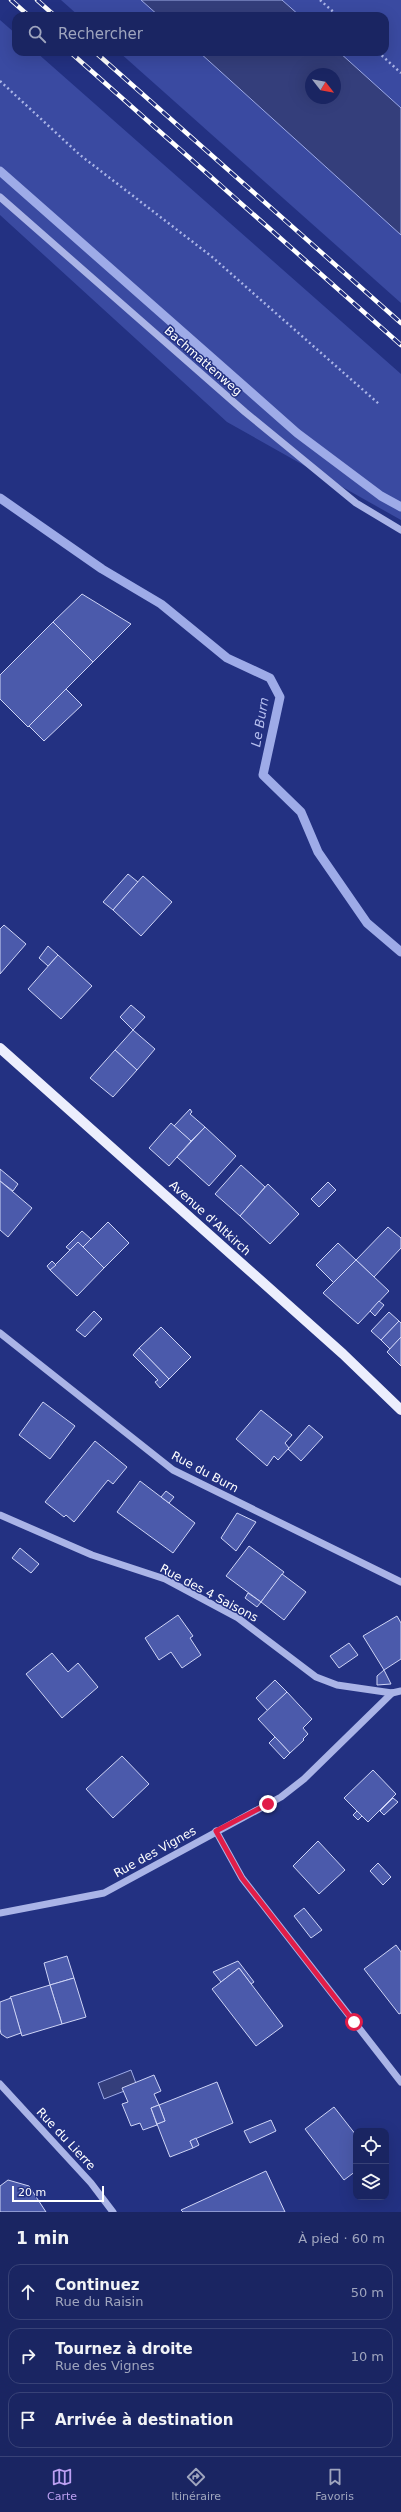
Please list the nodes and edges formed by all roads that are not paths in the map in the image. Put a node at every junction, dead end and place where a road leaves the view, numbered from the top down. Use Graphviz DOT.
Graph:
graph roads {
  1 [pos="0,197"];
  2 [pos="401,530"];
  3 [pos="0,1048"];
  4 [pos="0,1333"];
  5 [pos="401,1410"];
  6 [pos="0,1515"];
  7 [pos="401,1582"];
  8 [pos="401,1691"];
  9 [pos="392,1693"];
  10 [pos="216,1831"];
  11 [pos="0,1913"];
  12 [pos="401,2082"];
  13 [pos="0,2084"];
  14 [pos="113,2212"];
  1 -- 2 [label="street, Bachmattenweg"];
  3 -- 5 [label="main road, Avenue d'Altkirch"];
  4 -- 7 [label="street, Rue du Burn"];
  6 -- 9 [label="street, Rue des 4 Saisons"];
  8 -- 9 [label="street, Rue des 4 Saisons"];
  9 -- 10 [label="street, Rue des Vignes"];
  10 -- 11 [label="street, Rue des Vignes"];
  10 -- 12 [label="street"];
  13 -- 14 [label="street, Rue du Lierre"];
}
